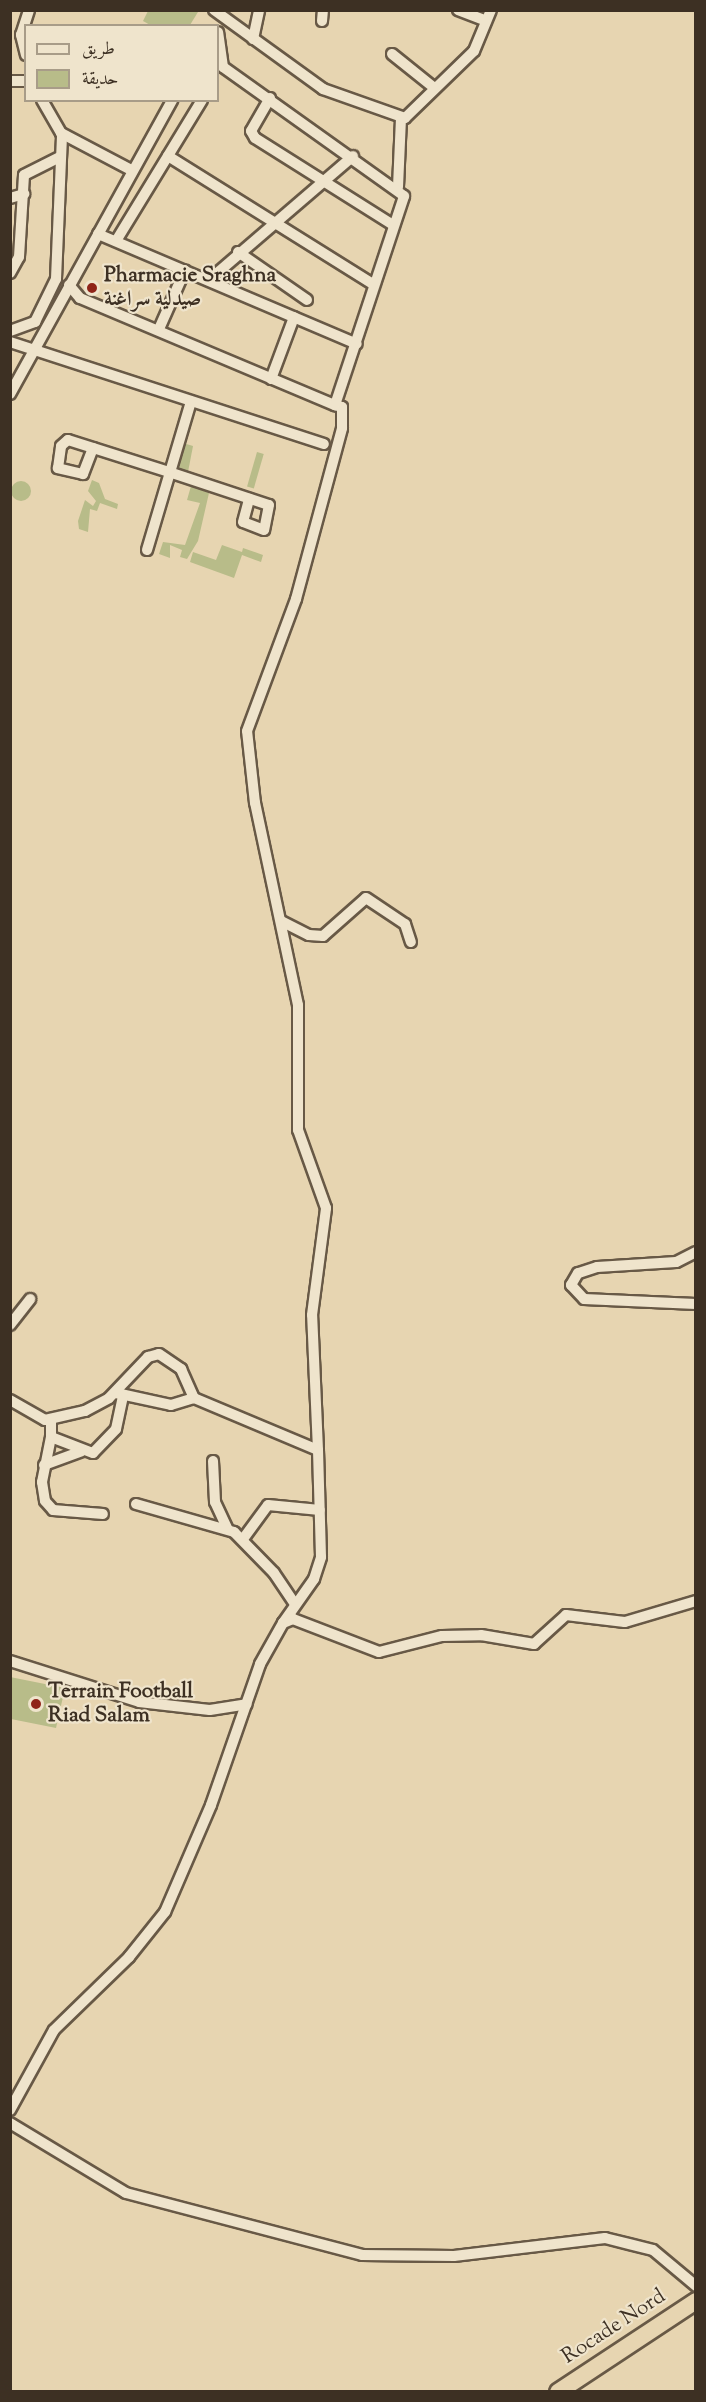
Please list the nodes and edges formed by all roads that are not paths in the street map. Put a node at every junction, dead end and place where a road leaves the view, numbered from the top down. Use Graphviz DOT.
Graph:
graph roads {
  1 [pos="259,10"];
  2 [pos="458,10"];
  3 [pos="216,12"];
  4 [pos="488,15"];
  5 [pos="24,26"];
  6 [pos="253,39"];
  7 [pos="24,47"];
  8 [pos="219,52"];
  9 [pos="392,54"];
  10 [pos="220,71"];
  11 [pos="433,87"];
  12 [pos="270,98"];
  13 [pos="43,102"];
  14 [pos="171,102"];
  15 [pos="201,102"];
  16 [pos="401,117"];
  17 [pos="62,134"];
  18 [pos="168,156"];
  19 [pos="353,156"];
  20 [pos="60,157"];
  21 [pos="133,171"];
  22 [pos="324,181"];
  23 [pos="398,187"];
  24 [pos="24,194"];
  25 [pos="10,198"];
  26 [pos="274,222"];
  27 [pos="393,225"];
  28 [pos="98,234"];
  29 [pos="116,241"];
  30 [pos="237,252"];
  31 [pos="186,270"];
  32 [pos="10,273"];
  33 [pos="209,280"];
  34 [pos="373,284"];
  35 [pos="69,285"];
  36 [pos="307,300"];
  37 [pos="294,317"];
  38 [pos="159,329"];
  39 [pos="10,331"];
  40 [pos="10,342"];
  41 [pos="357,344"];
  42 [pos="34,348"];
  43 [pos="270,379"];
  44 [pos="10,394"];
  45 [pos="191,401"];
  46 [pos="335,405"];
  47 [pos="324,444"];
  48 [pos="93,448"];
  49 [pos="169,472"];
  50 [pos="249,499"];
  51 [pos="147,550"];
  52 [pos="281,921"];
  53 [pos="411,942"];
  54 [pos="696,1252"];
  55 [pos="30,1299"];
  56 [pos="696,1304"];
  57 [pos="10,1324"];
  58 [pos="119,1394"];
  59 [pos="194,1398"];
  60 [pos="10,1400"];
  61 [pos="51,1420"];
  62 [pos="51,1437"];
  63 [pos="318,1450"];
  64 [pos="82,1451"];
  65 [pos="213,1461"];
  66 [pos="44,1465"];
  67 [pos="136,1504"];
  68 [pos="320,1510"];
  69 [pos="103,1514"];
  70 [pos="226,1528"];
  71 [pos="243,1539"];
  72 [pos="696,1601"];
  73 [pos="294,1604"];
  74 [pos="283,1623"];
  75 [pos="10,1661"];
  76 [pos="247,1704"];
  77 [pos="10,2110"];
  78 [pos="10,2123"];
  79 [pos="696,2286"];
  80 [pos="696,2301"];
  81 [pos="558,2391"];
  1 -- 6 [label="street"];
  2 -- 4 [label="street"];
  3 -- 6 [label="street"];
  4 -- 11 [label="street"];
  5 -- 7 [label="street"];
  6 -- 16 [label="street"];
  8 -- 10 [label="street"];
  9 -- 11 [label="street"];
  10 -- 12 [label="street"];
  11 -- 16 [label="street"];
  12 -- 19 [label="street"];
  12 -- 22 [label="street"];
  13 -- 17 [label="street"];
  14 -- 21 [label="street"];
  15 -- 18 [label="street"];
  16 -- 23 [label="street"];
  17 -- 20 [label="street"];
  17 -- 21 [label="street"];
  18 -- 26 [label="street"];
  18 -- 29 [label="street"];
  19 -- 22 [label="street"];
  19 -- 23 [label="street"];
  20 -- 24 [label="street"];
  20 -- 39 [label="street"];
  21 -- 28 [label="street"];
  22 -- 26 [label="street"];
  22 -- 27 [label="street"];
  23 -- 27 [label="street"];
  24 -- 25 [label="street"];
  24 -- 32 [label="street"];
  26 -- 30 [label="street"];
  26 -- 34 [label="street"];
  27 -- 34 [label="street"];
  28 -- 29 [label="street"];
  28 -- 35 [label="street"];
  29 -- 31 [label="street"];
  30 -- 33 [label="street"];
  30 -- 36 [label="street"];
  31 -- 33 [label="street"];
  31 -- 38 [label="street"];
  33 -- 37 [label="street"];
  34 -- 41 [label="street"];
  35 -- 38 [label="street"];
  35 -- 42 [label="street"];
  37 -- 41 [label="street"];
  37 -- 43 [label="street"];
  38 -- 43 [label="street"];
  40 -- 42 [label="street"];
  41 -- 46 [label="street"];
  42 -- 44 [label="street"];
  42 -- 45 [label="street"];
  43 -- 46 [label="street"];
  45 -- 47 [label="street"];
  45 -- 49 [label="street"];
  46 -- 52 [label="street"];
  48 -- 49 [label="street"];
  49 -- 50 [label="street"];
  49 -- 51 [label="street"];
  52 -- 53 [label="street"];
  52 -- 63 [label="street"];
  54 -- 56 [label="street"];
  55 -- 57 [label="street"];
  58 -- 59 [label="street"];
  58 -- 59 [label="street"];
  58 -- 61 [label="street"];
  58 -- 64 [label="street"];
  59 -- 63 [label="street"];
  60 -- 61 [label="street"];
  61 -- 62 [label="street"];
  62 -- 64 [label="street"];
  62 -- 66 [label="street"];
  63 -- 68 [label="street"];
  64 -- 66 [label="street"];
  65 -- 70 [label="street"];
  66 -- 69 [label="street"];
  67 -- 70 [label="street"];
  68 -- 71 [label="street"];
  68 -- 73 [label="street"];
  70 -- 71 [label="street"];
  71 -- 73 [label="street"];
  72 -- 74 [label="street"];
  73 -- 74 [label="street"];
  74 -- 76 [label="street"];
  75 -- 76 [label="street"];
  76 -- 77 [label="street"];
  78 -- 79 [label="street"];
  80 -- 81 [label="highway, Rocade Nord"];
}
